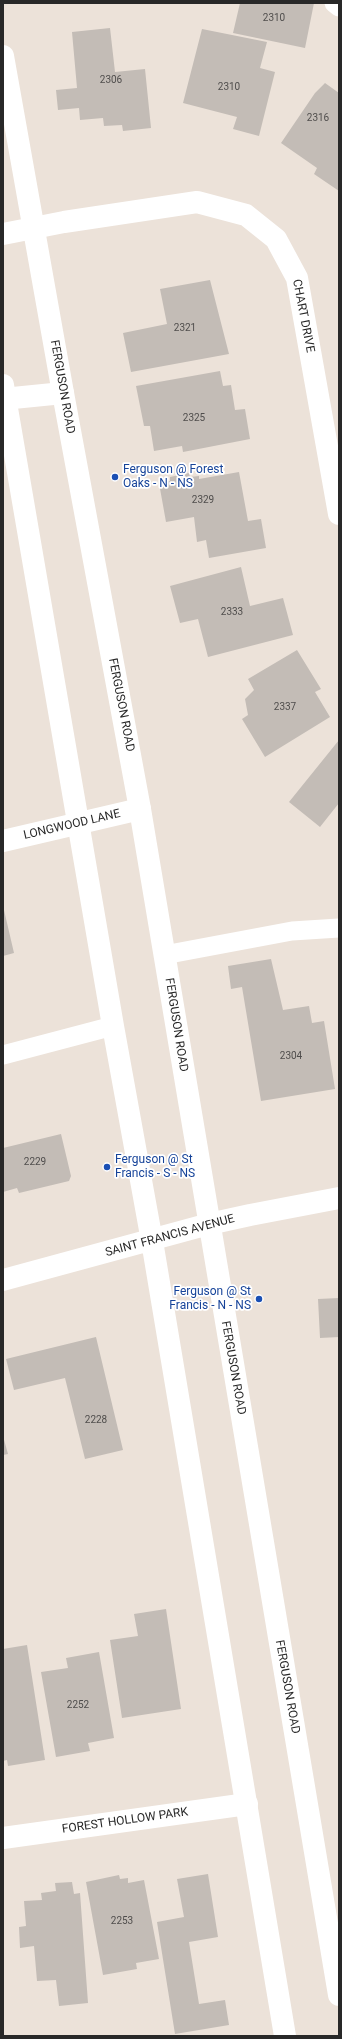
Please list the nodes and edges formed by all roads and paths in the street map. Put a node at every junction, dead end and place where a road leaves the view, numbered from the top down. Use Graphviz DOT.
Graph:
graph roads {
  1 [pos="334,3"];
  2 [pos="339,7"];
  3 [pos="3,56"];
  4 [pos="34,227"];
  5 [pos="3,234"];
  6 [pos="63,393"];
  7 [pos="4,395"];
  8 [pos="339,514"];
  9 [pos="140,809"];
  10 [pos="78,823"];
  11 [pos="3,841"];
  12 [pos="339,928"];
  13 [pos="164,955"];
  14 [pos="113,1026"];
  15 [pos="3,1055"];
  16 [pos="339,1198"];
  17 [pos="209,1224"];
  18 [pos="152,1241"];
  19 [pos="3,1280"];
  20 [pos="247,1804"];
  21 [pos="3,1838"];
  22 [pos="339,1995"];
  23 [pos="285,2036"];
  1 -- 2 [label="lane"];
  3 -- 4 [label="main road, FERGUSON ROAD"];
  4 -- 5 [label="main road, CHART DRIVE"];
  4 -- 6 [label="main road, FERGUSON ROAD"];
  4 -- 8 [label="main road, CHART DRIVE"];
  6 -- 7 [label="main road"];
  6 -- 9 [label="main road, FERGUSON ROAD"];
  7 -- 10 [label="main road"];
  9 -- 10 [label="main road, LONGWOOD LANE"];
  9 -- 13 [label="main road, FERGUSON ROAD"];
  10 -- 11 [label="main road, LONGWOOD LANE"];
  10 -- 14 [label="main road"];
  12 -- 13 [label="lane"];
  13 -- 17 [label="main road, FERGUSON ROAD"];
  14 -- 15 [label="lane"];
  14 -- 18 [label="main road"];
  16 -- 17 [label="main road, SAINT FRANCIS AVENUE"];
  17 -- 18 [label="main road, SAINT FRANCIS AVENUE"];
  17 -- 22 [label="main road, FERGUSON ROAD"];
  18 -- 19 [label="main road, SAINT FRANCIS AVENUE"];
  18 -- 20 [label="main road"];
  20 -- 21 [label="main road, FOREST HOLLOW PARK"];
  20 -- 23 [label="main road"];
}
